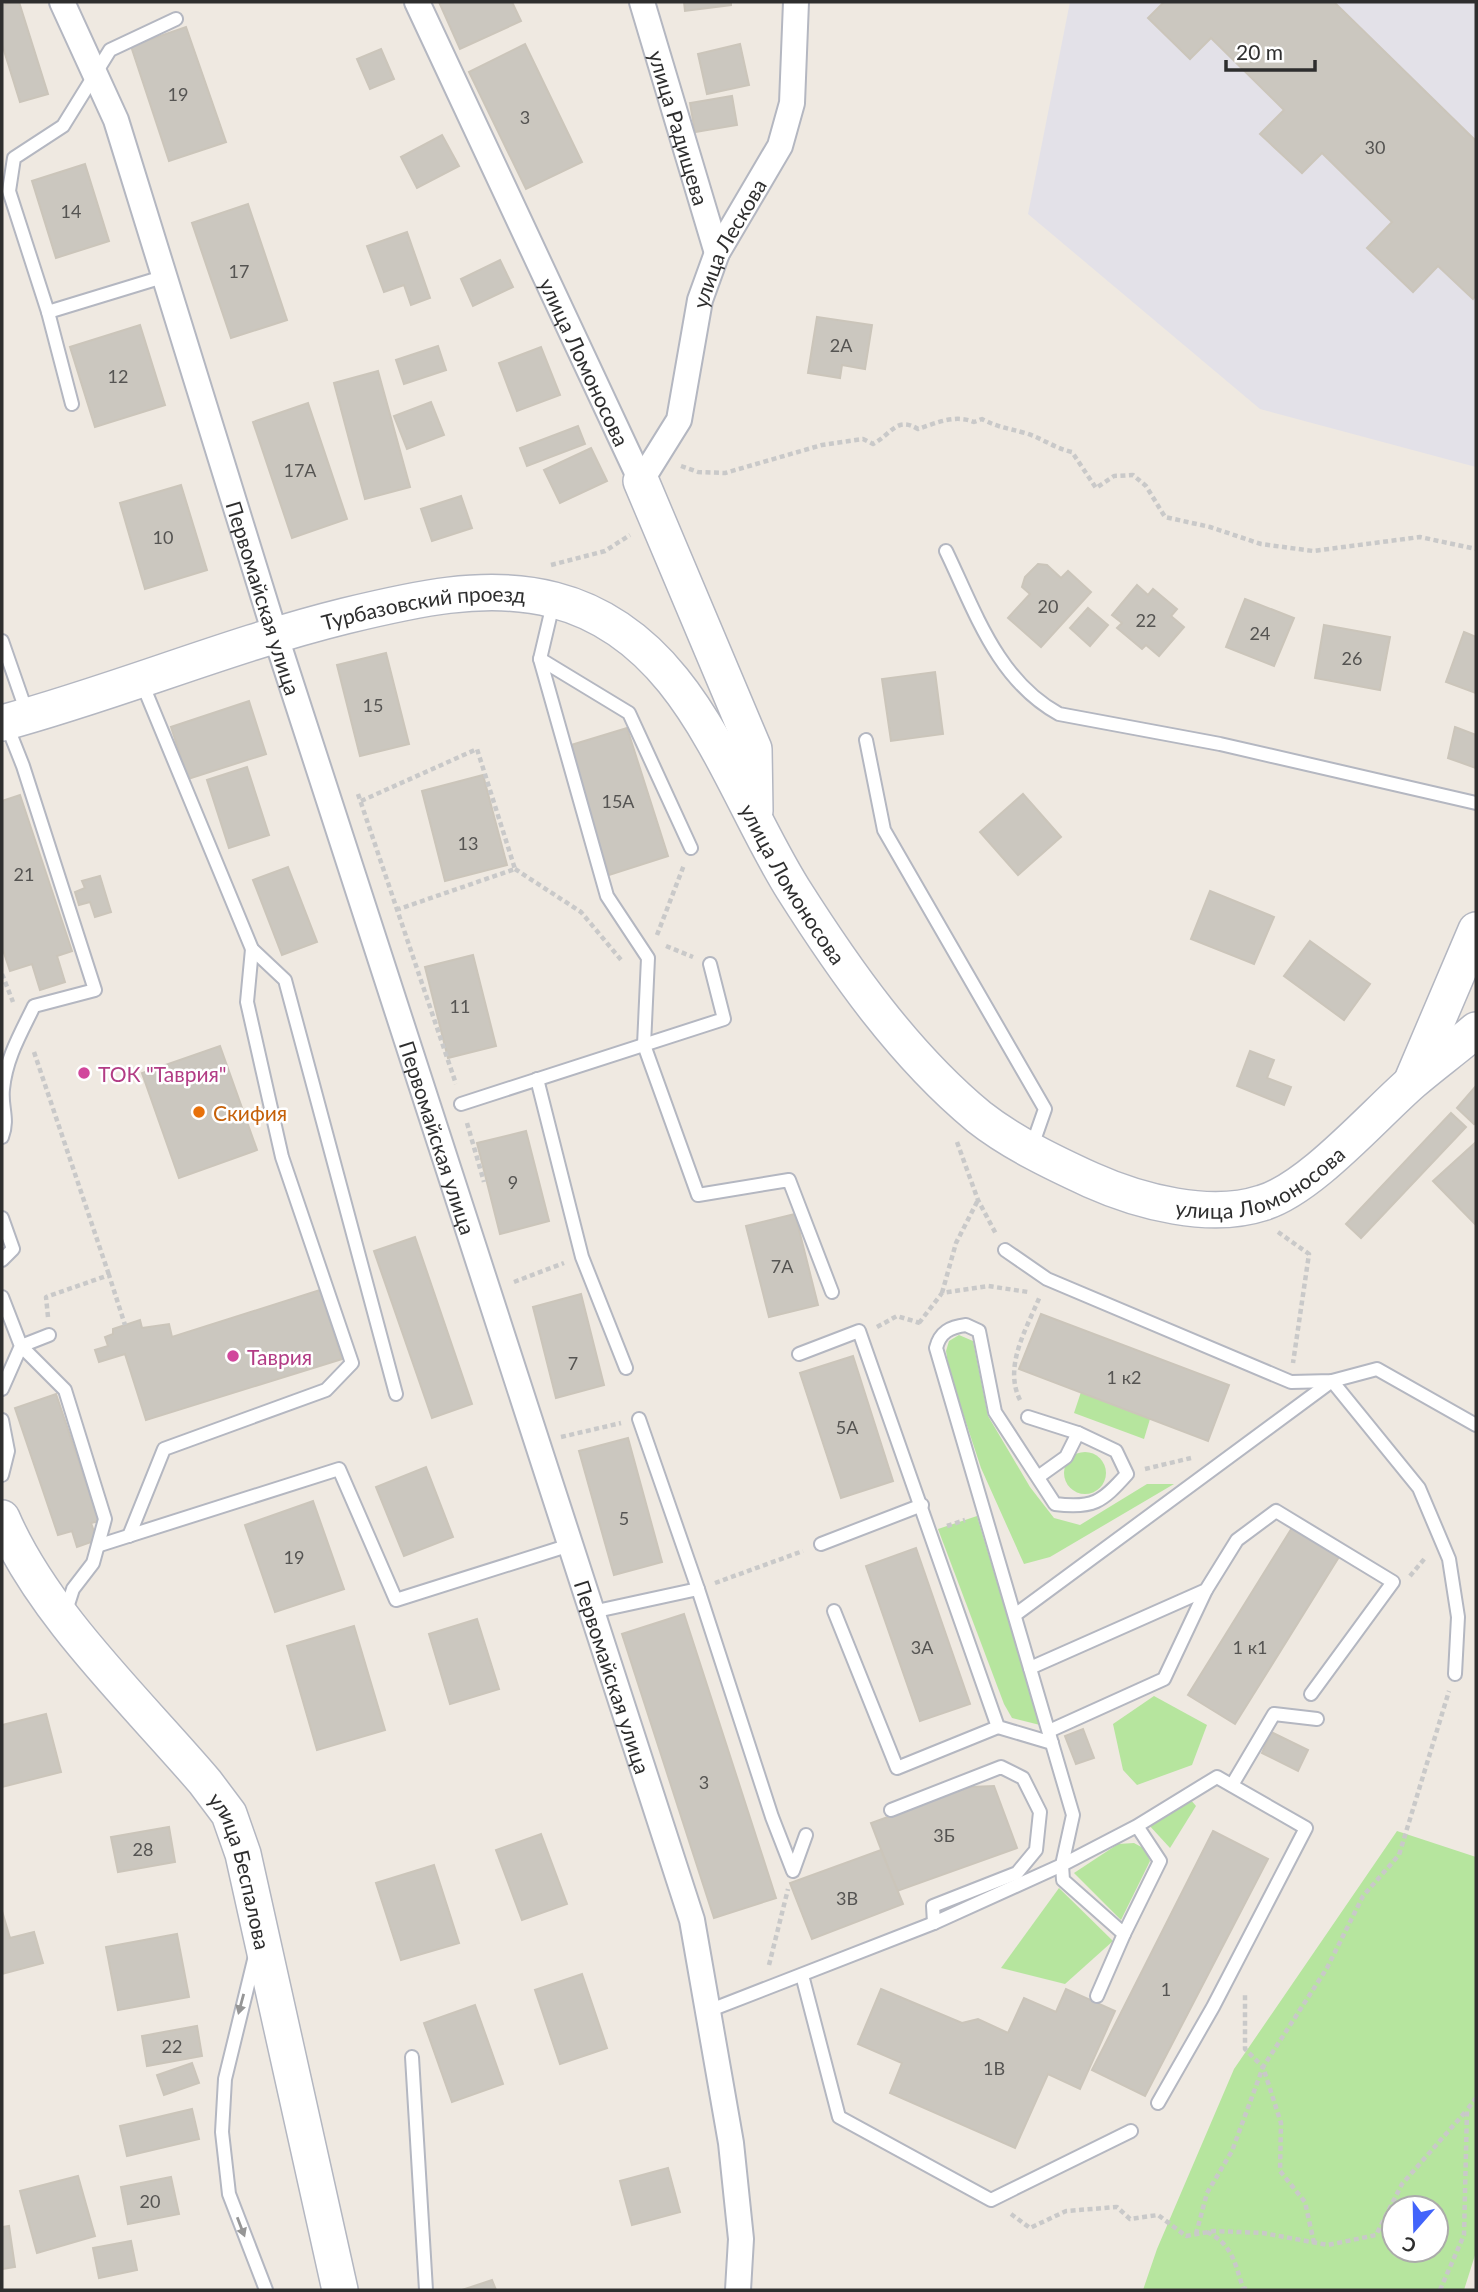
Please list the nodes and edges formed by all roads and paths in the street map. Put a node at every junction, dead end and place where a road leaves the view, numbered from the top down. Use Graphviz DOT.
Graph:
graph roads {
  1 [pos="62,2"];
  2 [pos="417,2"];
  3 [pos="642,2"];
  4 [pos="796,2"];
  5 [pos="176,19"];
  6 [pos="95,74"];
  7 [pos="717,253"];
  8 [pos="166,276"];
  9 [pos="48,312"];
  10 [pos="72,404"];
  11 [pos="645,474"];
  12 [pos="656,517"];
  13 [pos="1476,549"];
  14 [pos="946,551"];
  15 [pos="547,566"];
  16 [pos="554,600"];
  17 [pos="275,634"];
  18 [pos="2,641"];
  19 [pos="540,659"];
  20 [pos="141,679"];
  21 [pos="12,721"];
  22 [pos="866,740"];
  23 [pos="361,801"];
  24 [pos="1476,803"];
  25 [pos="755,818"];
  26 [pos="691,848"];
  27 [pos="514,869"];
  28 [pos="399,909"];
  29 [pos="1476,930"];
  30 [pos="252,949"];
  31 [pos="710,964"];
  32 [pos="2,974"];
  33 [pos="647,990"];
  34 [pos="24,1027"];
  35 [pos="1476,1030"];
  36 [pos="644,1045"];
  37 [pos="537,1079"];
  38 [pos="1412,1083"];
  39 [pos="461,1104"];
  40 [pos="954,1129"];
  41 [pos="2,1137"];
  42 [pos="1031,1149"];
  43 [pos="978,1200"];
  44 [pos="1242,1207"];
  45 [pos="2,1218"];
  46 [pos="1005,1250"];
  47 [pos="582,1256"];
  48 [pos="2,1259"];
  49 [pos="109,1275"];
  50 [pos="1047,1279"];
  51 [pos="509,1284"];
  52 [pos="832,1292"];
  53 [pos="942,1293"];
  54 [pos="1041,1293"];
  55 [pos="2,1297"];
  56 [pos="46,1297"];
  57 [pos="919,1323"];
  58 [pos="125,1325"];
  59 [pos="49,1335"];
  60 [pos="861,1337"];
  61 [pos="938,1338"];
  62 [pos="21,1346"];
  63 [pos="799,1354"];
  64 [pos="626,1368"];
  65 [pos="1332,1381"];
  66 [pos="1291,1382"];
  67 [pos="2,1390"];
  68 [pos="396,1394"];
  69 [pos="1028,1417"];
  70 [pos="639,1419"];
  71 [pos="2,1420"];
  72 [pos="1476,1425"];
  73 [pos="1079,1433"];
  74 [pos="537,1443"];
  75 [pos="1203,1454"];
  76 [pos="1127,1474"];
  77 [pos="2,1475"];
  78 [pos="1038,1477"];
  79 [pos="922,1505"];
  80 [pos="984,1514"];
  81 [pos="2,1518"];
  82 [pos="930,1532"];
  83 [pos="130,1536"];
  84 [pos="821,1544"];
  85 [pos="100,1545"];
  86 [pos="570,1545"];
  87 [pos="698,1589"];
  88 [pos="1206,1590"];
  89 [pos="834,1611"];
  90 [pos="592,1612"];
  91 [pos="1015,1615"];
  92 [pos="64,1618"];
  93 [pos="1030,1668"];
  94 [pos="1455,1674"];
  95 [pos="1311,1694"];
  96 [pos="1317,1719"];
  97 [pos="998,1727"];
  98 [pos="1051,1737"];
  99 [pos="1232,1786"];
  100 [pos="891,1810"];
  101 [pos="1137,1826"];
  102 [pos="806,1835"];
  103 [pos="1062,1865"];
  104 [pos="793,1871"];
  105 [pos="934,1923"];
  106 [pos="1124,1934"];
  107 [pos="260,1939"];
  108 [pos="1233,1968"];
  109 [pos="767,1973"];
  110 [pos="802,1975"];
  111 [pos="1097,1996"];
  112 [pos="708,2011"];
  113 [pos="412,2057"];
  114 [pos="1263,2067"];
  115 [pos="1476,2098"];
  116 [pos="1158,2103"];
  117 [pos="1467,2110"];
  118 [pos="1131,2131"];
  119 [pos="990,2200"];
  120 [pos="1206,2232"];
  121 [pos="1196,2234"];
  122 [pos="1314,2243"];
  123 [pos="266,2290"];
  124 [pos="340,2290"];
  125 [pos="426,2290"];
  126 [pos="738,2290"];
  127 [pos="1250,2290"];
  128 [pos="1440,2290"];
  1 -- 6 [label="street, Первомайская улица"];
  2 -- 11 [label="street, улица Ломоносова"];
  3 -- 7 [label="street, улица Радищева"];
  4 -- 7 [label="street, улица Лескова"];
  5 -- 6 [label="lane"];
  6 -- 8 [label="street, Первомайская улица"];
  6 -- 9 [label="lane"];
  7 -- 11 [label="street, улица Лескова"];
  8 -- 9 [label="lane"];
  8 -- 17 [label="street, Первомайская улица"];
  9 -- 10 [label="lane"];
  11 -- 12 [label="main road, улица Ломоносова"];
  11 -- 13 [label="path"];
  12 -- 15 [label="path"];
  12 -- 25 [label="main road, улица Ломоносова"];
  14 -- 24 [label="lane"];
  16 -- 17 [label="main road, Турбазовский проезд"];
  16 -- 19 [label="lane"];
  16 -- 25 [label="main road, Турбазовский проезд"];
  17 -- 20 [label="main road, Турбазовский проезд"];
  17 -- 74 [label="street, Первомайская улица"];
  18 -- 21 [label="lane"];
  19 -- 26 [label="lane"];
  19 -- 33 [label="lane"];
  20 -- 21 [label="main road, Турбазовский проезд"];
  20 -- 30 [label="lane"];
  21 -- 34 [label="lane"];
  22 -- 42 [label="lane"];
  23 -- 27 [label="path"];
  25 -- 42 [label="main road, улица Ломоносова"];
  26 -- 31 [label="path"];
  27 -- 28 [label="path"];
  27 -- 33 [label="path"];
  29 -- 38 [label="main road"];
  30 -- 68 [label="lane"];
  30 -- 83 [label="lane"];
  31 -- 36 [label="lane"];
  32 -- 34 [label="path"];
  33 -- 36 [label="lane"];
  34 -- 41 [label="lane"];
  34 -- 49 [label="path"];
  35 -- 38 [label="main road, улица Ломоносова"];
  36 -- 37 [label="lane"];
  36 -- 52 [label="lane"];
  37 -- 39 [label="lane"];
  37 -- 47 [label="lane"];
  38 -- 44 [label="main road, улица Ломоносова"];
  40 -- 43 [label="path"];
  42 -- 44 [label="main road, улица Ломоносова"];
  43 -- 46 [label="path"];
  43 -- 53 [label="path"];
  44 -- 66 [label="path"];
  45 -- 48 [label="lane"];
  46 -- 50 [label="lane"];
  47 -- 51 [label="path"];
  47 -- 64 [label="lane"];
  49 -- 56 [label="path"];
  49 -- 58 [label="path"];
  50 -- 54 [label="path"];
  50 -- 66 [label="lane"];
  53 -- 54 [label="path"];
  53 -- 57 [label="path"];
  54 -- 69 [label="path"];
  55 -- 62 [label="lane"];
  57 -- 60 [label="path"];
  57 -- 61 [label="path"];
  59 -- 62 [label="lane"];
  60 -- 63 [label="lane"];
  60 -- 79 [label="lane"];
  61 -- 78 [label="lane"];
  61 -- 80 [label="lane"];
  62 -- 67 [label="lane"];
  62 -- 85 [label="lane"];
  65 -- 66 [label="lane"];
  65 -- 72 [label="lane"];
  65 -- 91 [label="lane"];
  65 -- 94 [label="lane"];
  69 -- 73 [label="lane"];
  70 -- 74 [label="path"];
  70 -- 87 [label="lane"];
  71 -- 77 [label="lane"];
  73 -- 76 [label="lane"];
  73 -- 78 [label="lane"];
  74 -- 86 [label="street, Первомайская улица"];
  75 -- 76 [label="path"];
  76 -- 78 [label="lane"];
  79 -- 82 [label="lane"];
  79 -- 84 [label="lane"];
  80 -- 82 [label="path"];
  80 -- 91 [label="lane"];
  81 -- 92 [label="main road, улица Беспалова"];
  82 -- 97 [label="lane"];
  83 -- 85 [label="lane"];
  83 -- 86 [label="lane"];
  84 -- 87 [label="path"];
  85 -- 92 [label="lane"];
  86 -- 90 [label="street, Первомайская улица"];
  87 -- 90 [label="lane"];
  87 -- 104 [label="lane"];
  88 -- 93 [label="lane"];
  88 -- 95 [label="lane"];
  88 -- 98 [label="lane"];
  89 -- 97 [label="lane"];
  90 -- 112 [label="street, Первомайская улица"];
  91 -- 93 [label="lane"];
  92 -- 107 [label="main road, улица Беспалова"];
  93 -- 98 [label="lane"];
  94 -- 114 [label="path"];
  96 -- 99 [label="lane"];
  97 -- 98 [label="lane"];
  98 -- 103 [label="lane"];
  99 -- 101 [label="lane"];
  99 -- 108 [label="lane"];
  100 -- 105 [label="lane"];
  101 -- 103 [label="lane"];
  101 -- 106 [label="lane"];
  102 -- 104 [label="lane"];
  103 -- 105 [label="lane"];
  103 -- 106 [label="lane"];
  104 -- 109 [label="path"];
  105 -- 110 [label="lane"];
  106 -- 111 [label="lane"];
  107 -- 123 [label="lane, one-way"];
  107 -- 124 [label="main road, улица Беспалова"];
  108 -- 114 [label="path"];
  108 -- 116 [label="lane"];
  110 -- 112 [label="lane"];
  110 -- 119 [label="lane"];
  112 -- 126 [label="street, Первомайская улица"];
  113 -- 125 [label="lane"];
  114 -- 121 [label="path"];
  114 -- 122 [label="path"];
  115 -- 117 [label="path"];
  117 -- 122 [label="path"];
  117 -- 128 [label="path"];
  118 -- 119 [label="lane"];
  119 -- 121 [label="path"];
  120 -- 121 [label="path"];
  120 -- 122 [label="path"];
  120 -- 127 [label="path"];
}
